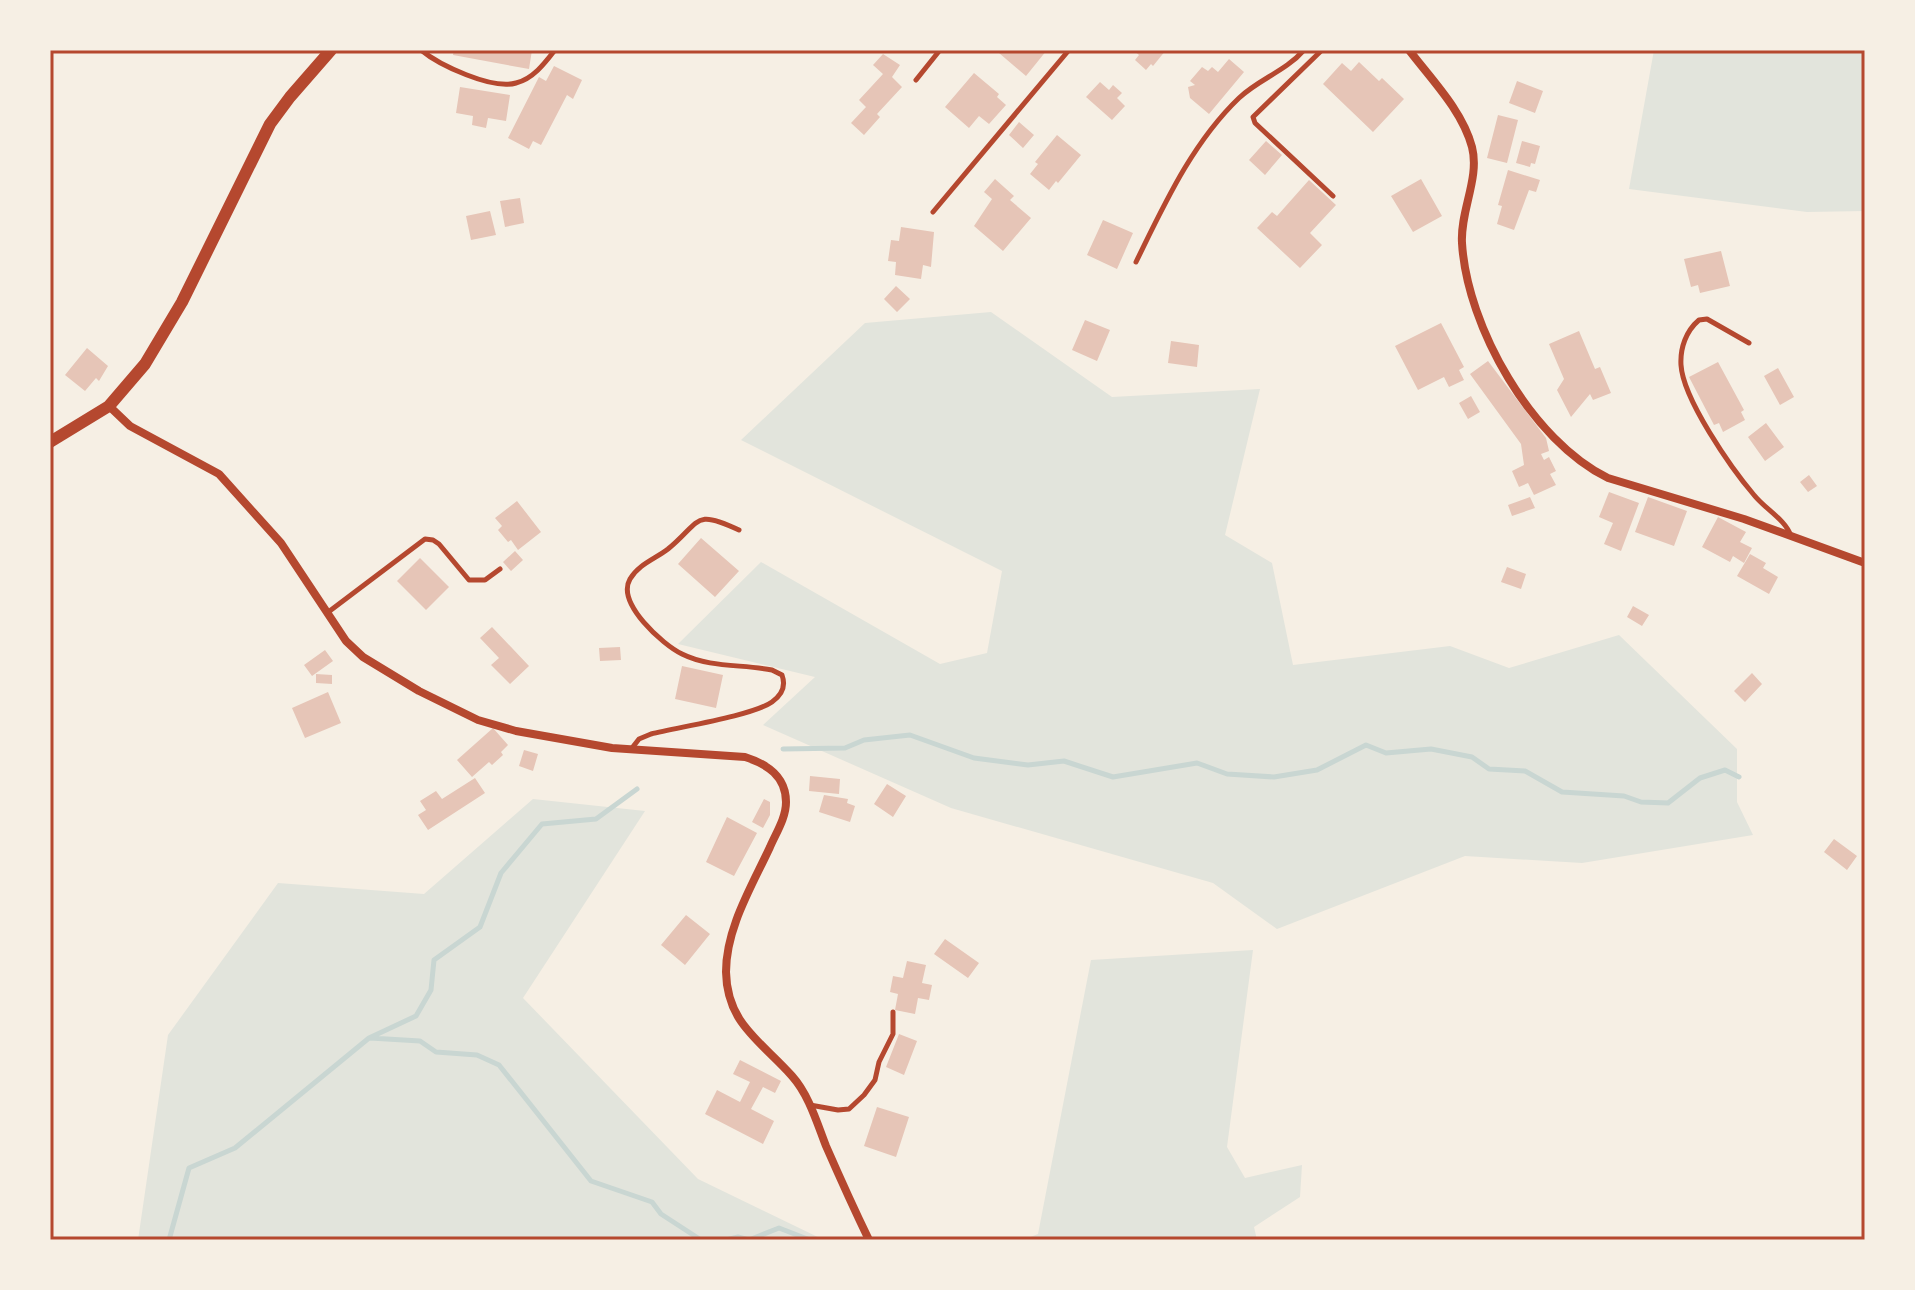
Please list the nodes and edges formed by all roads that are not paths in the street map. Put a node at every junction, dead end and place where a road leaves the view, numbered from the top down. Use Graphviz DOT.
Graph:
graph roads {
  1 [pos="331,50"];
  2 [pos="421,50"];
  3 [pos="555,50"];
  4 [pos="940,50"];
  5 [pos="1069,50"];
  6 [pos="1304,50"];
  7 [pos="1322,50"];
  8 [pos="1409,50"];
  9 [pos="916,80"];
  10 [pos="1333,196"];
  11 [pos="933,212"];
  12 [pos="1136,262"];
  13 [pos="1749,343"];
  14 [pos="109,406"];
  15 [pos="50,442"];
  16 [pos="739,530"];
  17 [pos="1792,537"];
  18 [pos="1865,563"];
  19 [pos="500,569"];
  20 [pos="326,614"];
  21 [pos="632,749"];
  22 [pos="893,1012"];
  23 [pos="809,1105"];
  24 [pos="869,1240"];
  1 -- 14 [label="street"];
  2 -- 3 [label="lane"];
  4 -- 9 [label="lane"];
  5 -- 11 [label="lane"];
  6 -- 12 [label="lane"];
  7 -- 10 [label="lane"];
  8 -- 17 [label="street"];
  13 -- 17 [label="lane"];
  14 -- 15 [label="street"];
  14 -- 20 [label="street"];
  16 -- 21 [label="lane"];
  17 -- 18 [label="street"];
  19 -- 20 [label="lane"];
  20 -- 21 [label="street"];
  21 -- 23 [label="street"];
  22 -- 23 [label="lane"];
  23 -- 24 [label="street"];
}
